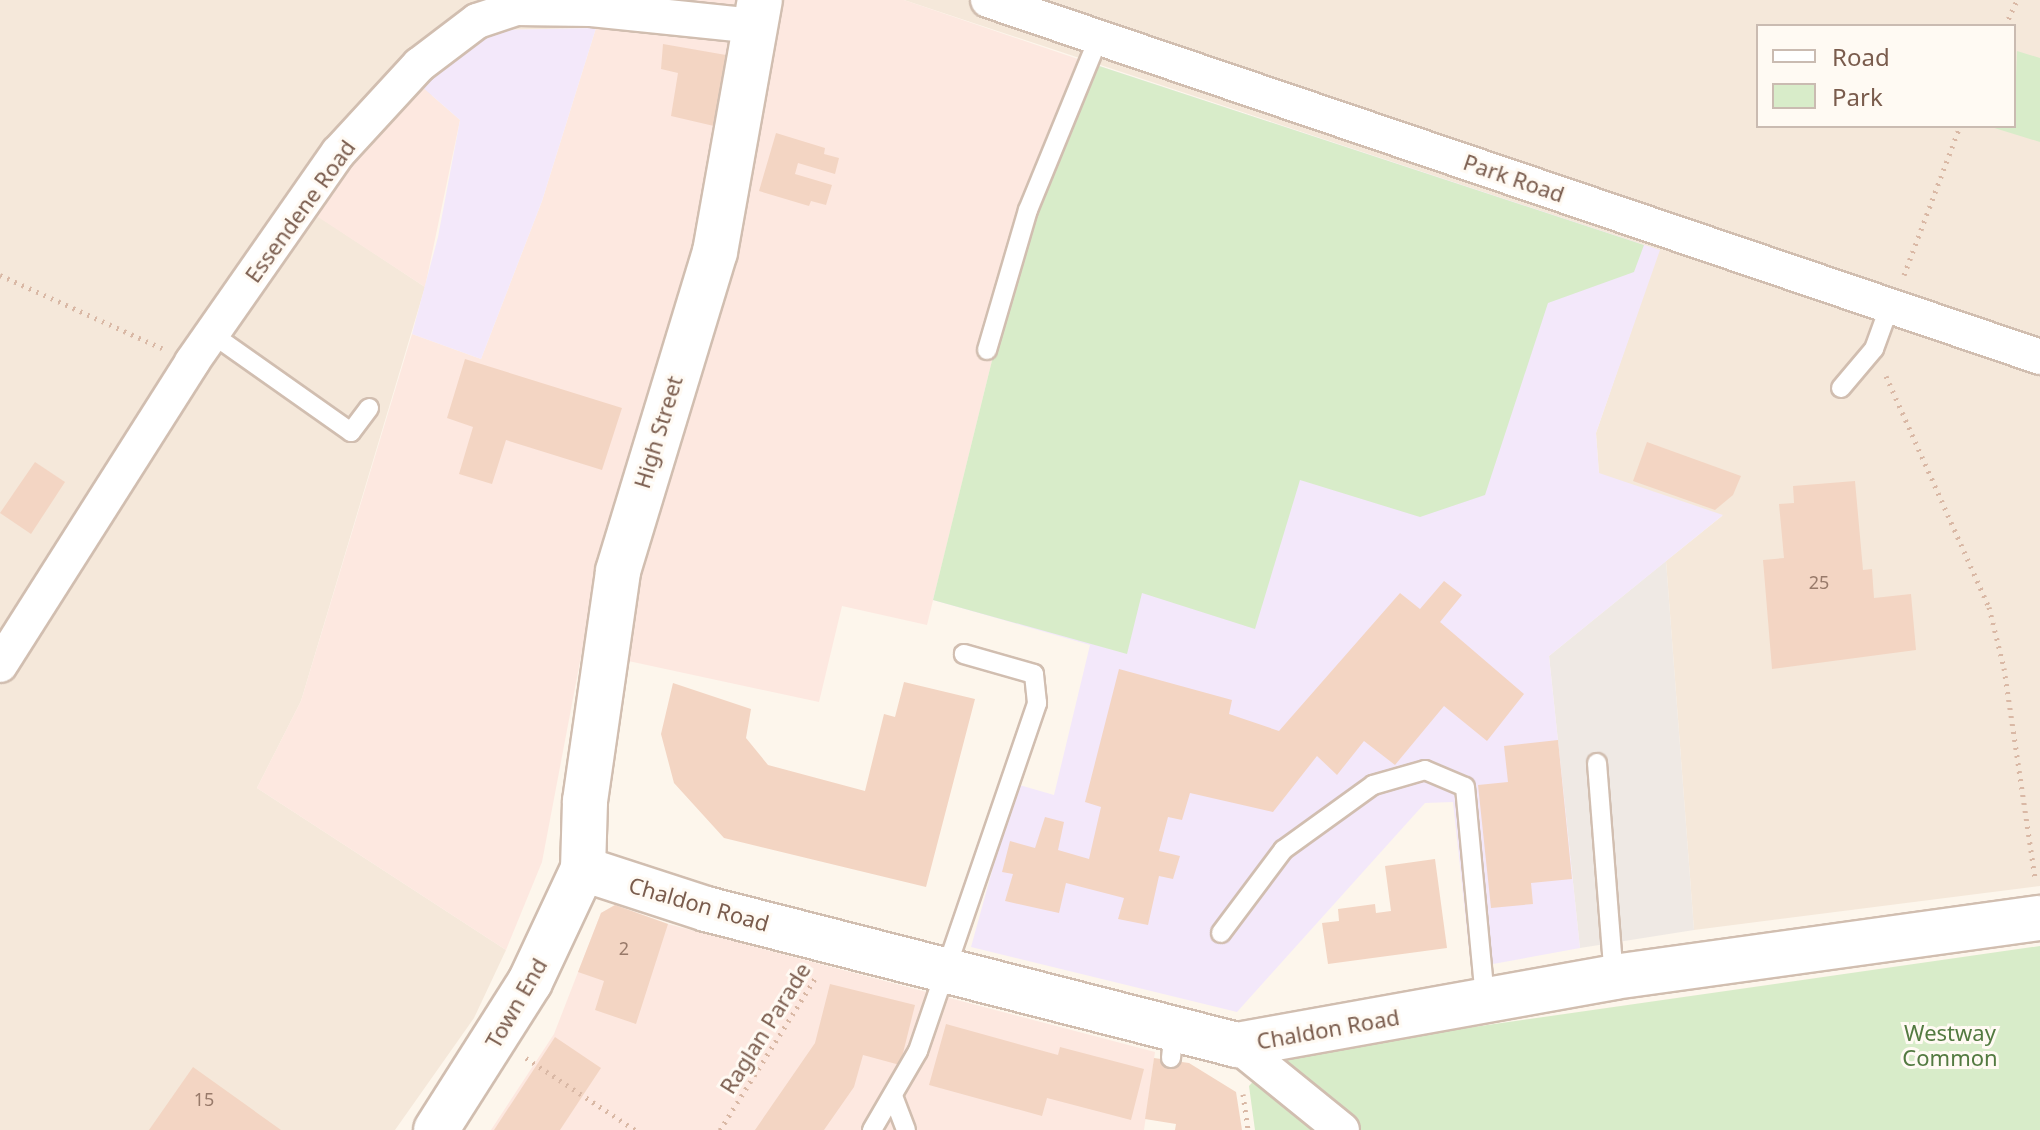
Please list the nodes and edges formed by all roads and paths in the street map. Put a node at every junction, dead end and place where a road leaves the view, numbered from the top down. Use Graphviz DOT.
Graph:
graph roads {
  1 [pos="988,0"];
  2 [pos="2017,0"];
  3 [pos="496,5"];
  4 [pos="758,13"];
  5 [pos="2006,24"];
  6 [pos="1099,37"];
  7 [pos="1959,128"];
  8 [pos="0,275"];
  9 [pos="1890,305"];
  10 [pos="212,334"];
  11 [pos="1874,349"];
  12 [pos="987,350"];
  13 [pos="2040,357"];
  14 [pos="192,362"];
  15 [pos="1841,388"];
  16 [pos="369,408"];
  17 [pos="964,654"];
  18 [pos="0,665"];
  19 [pos="1597,763"];
  20 [pos="583,869"];
  21 [pos="2039,905"];
  22 [pos="1221,933"];
  23 [pos="838,942"];
  24 [pos="942,972"];
  25 [pos="1614,977"];
  26 [pos="1485,1000"];
  27 [pos="498,1039"];
  28 [pos="1237,1045"];
  29 [pos="893,1096"];
  30 [pos="436,1130"];
  31 [pos="635,1130"];
  32 [pos="720,1130"];
  33 [pos="872,1130"];
  34 [pos="906,1130"];
  35 [pos="1342,1130"];
  1 -- 6 [label="street, Park Road"];
  2 -- 5 [label="path"];
  3 -- 4 [label="street, Essendene Road"];
  3 -- 10 [label="street, Essendene Road"];
  4 -- 20 [label="main road, High Street"];
  6 -- 9 [label="street, Park Road"];
  6 -- 12 [label="lane"];
  7 -- 9 [label="path"];
  8 -- 14 [label="path"];
  9 -- 11 [label="lane"];
  9 -- 13 [label="street, Park Road"];
  10 -- 14 [label="street, Essendene Road"];
  10 -- 16 [label="lane"];
  11 -- 15 [label="lane"];
  11 -- 21 [label="path"];
  14 -- 18 [label="street, Essendene Road"];
  17 -- 24 [label="lane"];
  19 -- 25 [label="lane"];
  20 -- 23 [label="main road, Chaldon Road"];
  20 -- 27 [label="main road, Town End"];
  21 -- 25 [label="main road, Chaldon Road"];
  22 -- 26 [label="lane"];
  23 -- 24 [label="main road, Chaldon Road"];
  23 -- 32 [label="path, Raglan Parade"];
  24 -- 28 [label="main road, Chaldon Road"];
  24 -- 29 [label="lane"];
  25 -- 26 [label="main road, Chaldon Road"];
  26 -- 28 [label="main road, Chaldon Road"];
  27 -- 30 [label="main road, Town End"];
  27 -- 31 [label="path"];
  28 -- 35 [label="street"];
  29 -- 33 [label="lane"];
  29 -- 34 [label="lane"];
}
